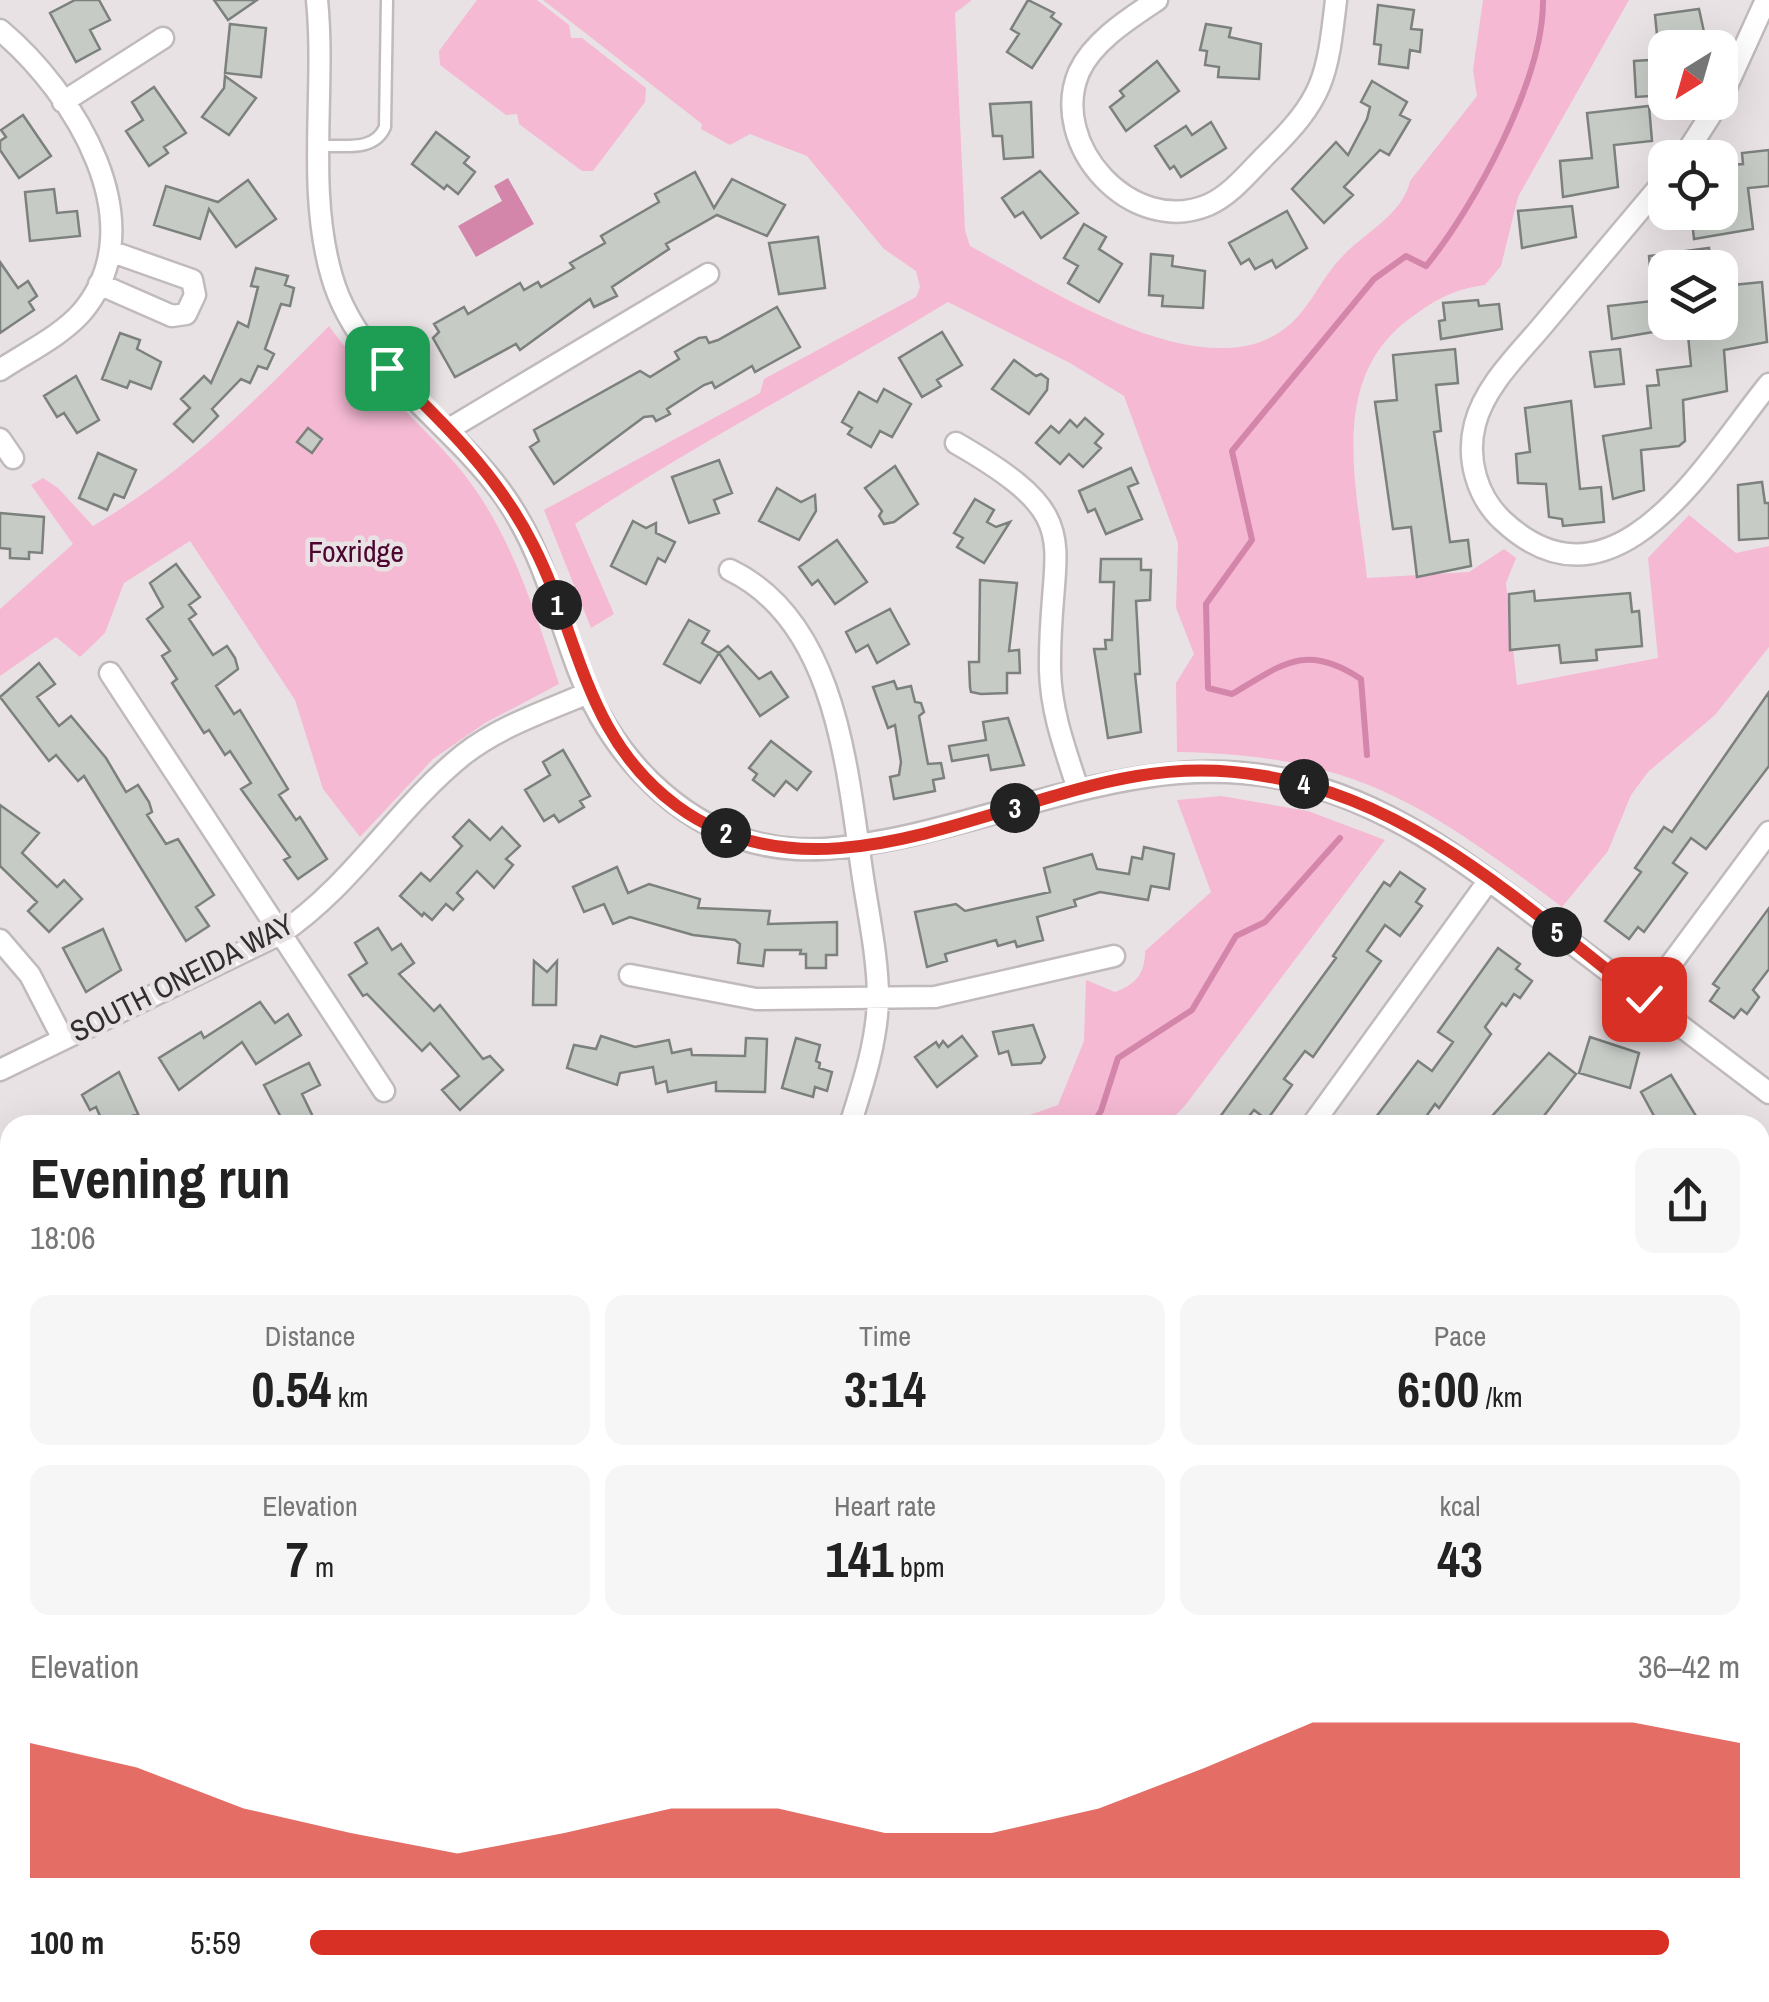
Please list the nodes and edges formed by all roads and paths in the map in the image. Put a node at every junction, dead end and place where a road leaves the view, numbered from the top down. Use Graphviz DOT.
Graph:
graph roads {
  1 [pos="318,0"];
  2 [pos="387,0"];
  3 [pos="1157,0"];
  4 [pos="1336,0"];
  5 [pos="1766,0"];
  6 [pos="0,30"];
  7 [pos="164,38"];
  8 [pos="1738,62"];
  9 [pos="64,102"];
  10 [pos="320,146"];
  11 [pos="1648,200"];
  12 [pos="110,251"];
  13 [pos="708,274"];
  14 [pos="98,284"];
  15 [pos="0,370"];
  16 [pos="1769,384"];
  17 [pos="449,429"];
  18 [pos="0,439"];
  19 [pos="956,443"];
  20 [pos="12,458"];
  21 [pos="730,570"];
  22 [pos="110,673"];
  23 [pos="588,693"];
  24 [pos="1078,788"];
  25 [pos="1769,832"];
  26 [pos="859,845"];
  27 [pos="1489,880"];
  28 [pos="280,934"];
  29 [pos="0,940"];
  30 [pos="1114,956"];
  31 [pos="630,974"];
  32 [pos="878,998"];
  33 [pos="1644,999"];
  34 [pos="63,1038"];
  35 [pos="0,1070"];
  36 [pos="384,1090"];
  37 [pos="1769,1093"];
  38 [pos="853,1115"];
  39 [pos="1319,1115"];
  1 -- 10 [label="street"];
  2 -- 10 [label="lane"];
  3 -- 4 [label="street"];
  5 -- 8 [label="street"];
  6 -- 9 [label="street"];
  7 -- 9 [label="street"];
  9 -- 12 [label="street"];
  10 -- 17 [label="street"];
  11 -- 16 [label="street"];
  12 -- 14 [label="street"];
  12 -- 14 [label="street"];
  13 -- 17 [label="street"];
  14 -- 15 [label="street"];
  17 -- 23 [label="street"];
  18 -- 20 [label="street"];
  19 -- 24 [label="street"];
  21 -- 26 [label="street"];
  22 -- 28 [label="street"];
  23 -- 26 [label="street"];
  23 -- 28 [label="street, SOUTH ONEIDA WAY"];
  24 -- 26 [label="street"];
  24 -- 27 [label="street"];
  25 -- 33 [label="street"];
  26 -- 32 [label="street"];
  27 -- 33 [label="street"];
  27 -- 39 [label="street"];
  28 -- 34 [label="street, SOUTH ONEIDA WAY"];
  28 -- 36 [label="street"];
  29 -- 34 [label="street"];
  30 -- 32 [label="street"];
  31 -- 32 [label="street"];
  32 -- 38 [label="street"];
  33 -- 37 [label="street"];
  34 -- 35 [label="street, SOUTH ONEIDA WAY"];
}
